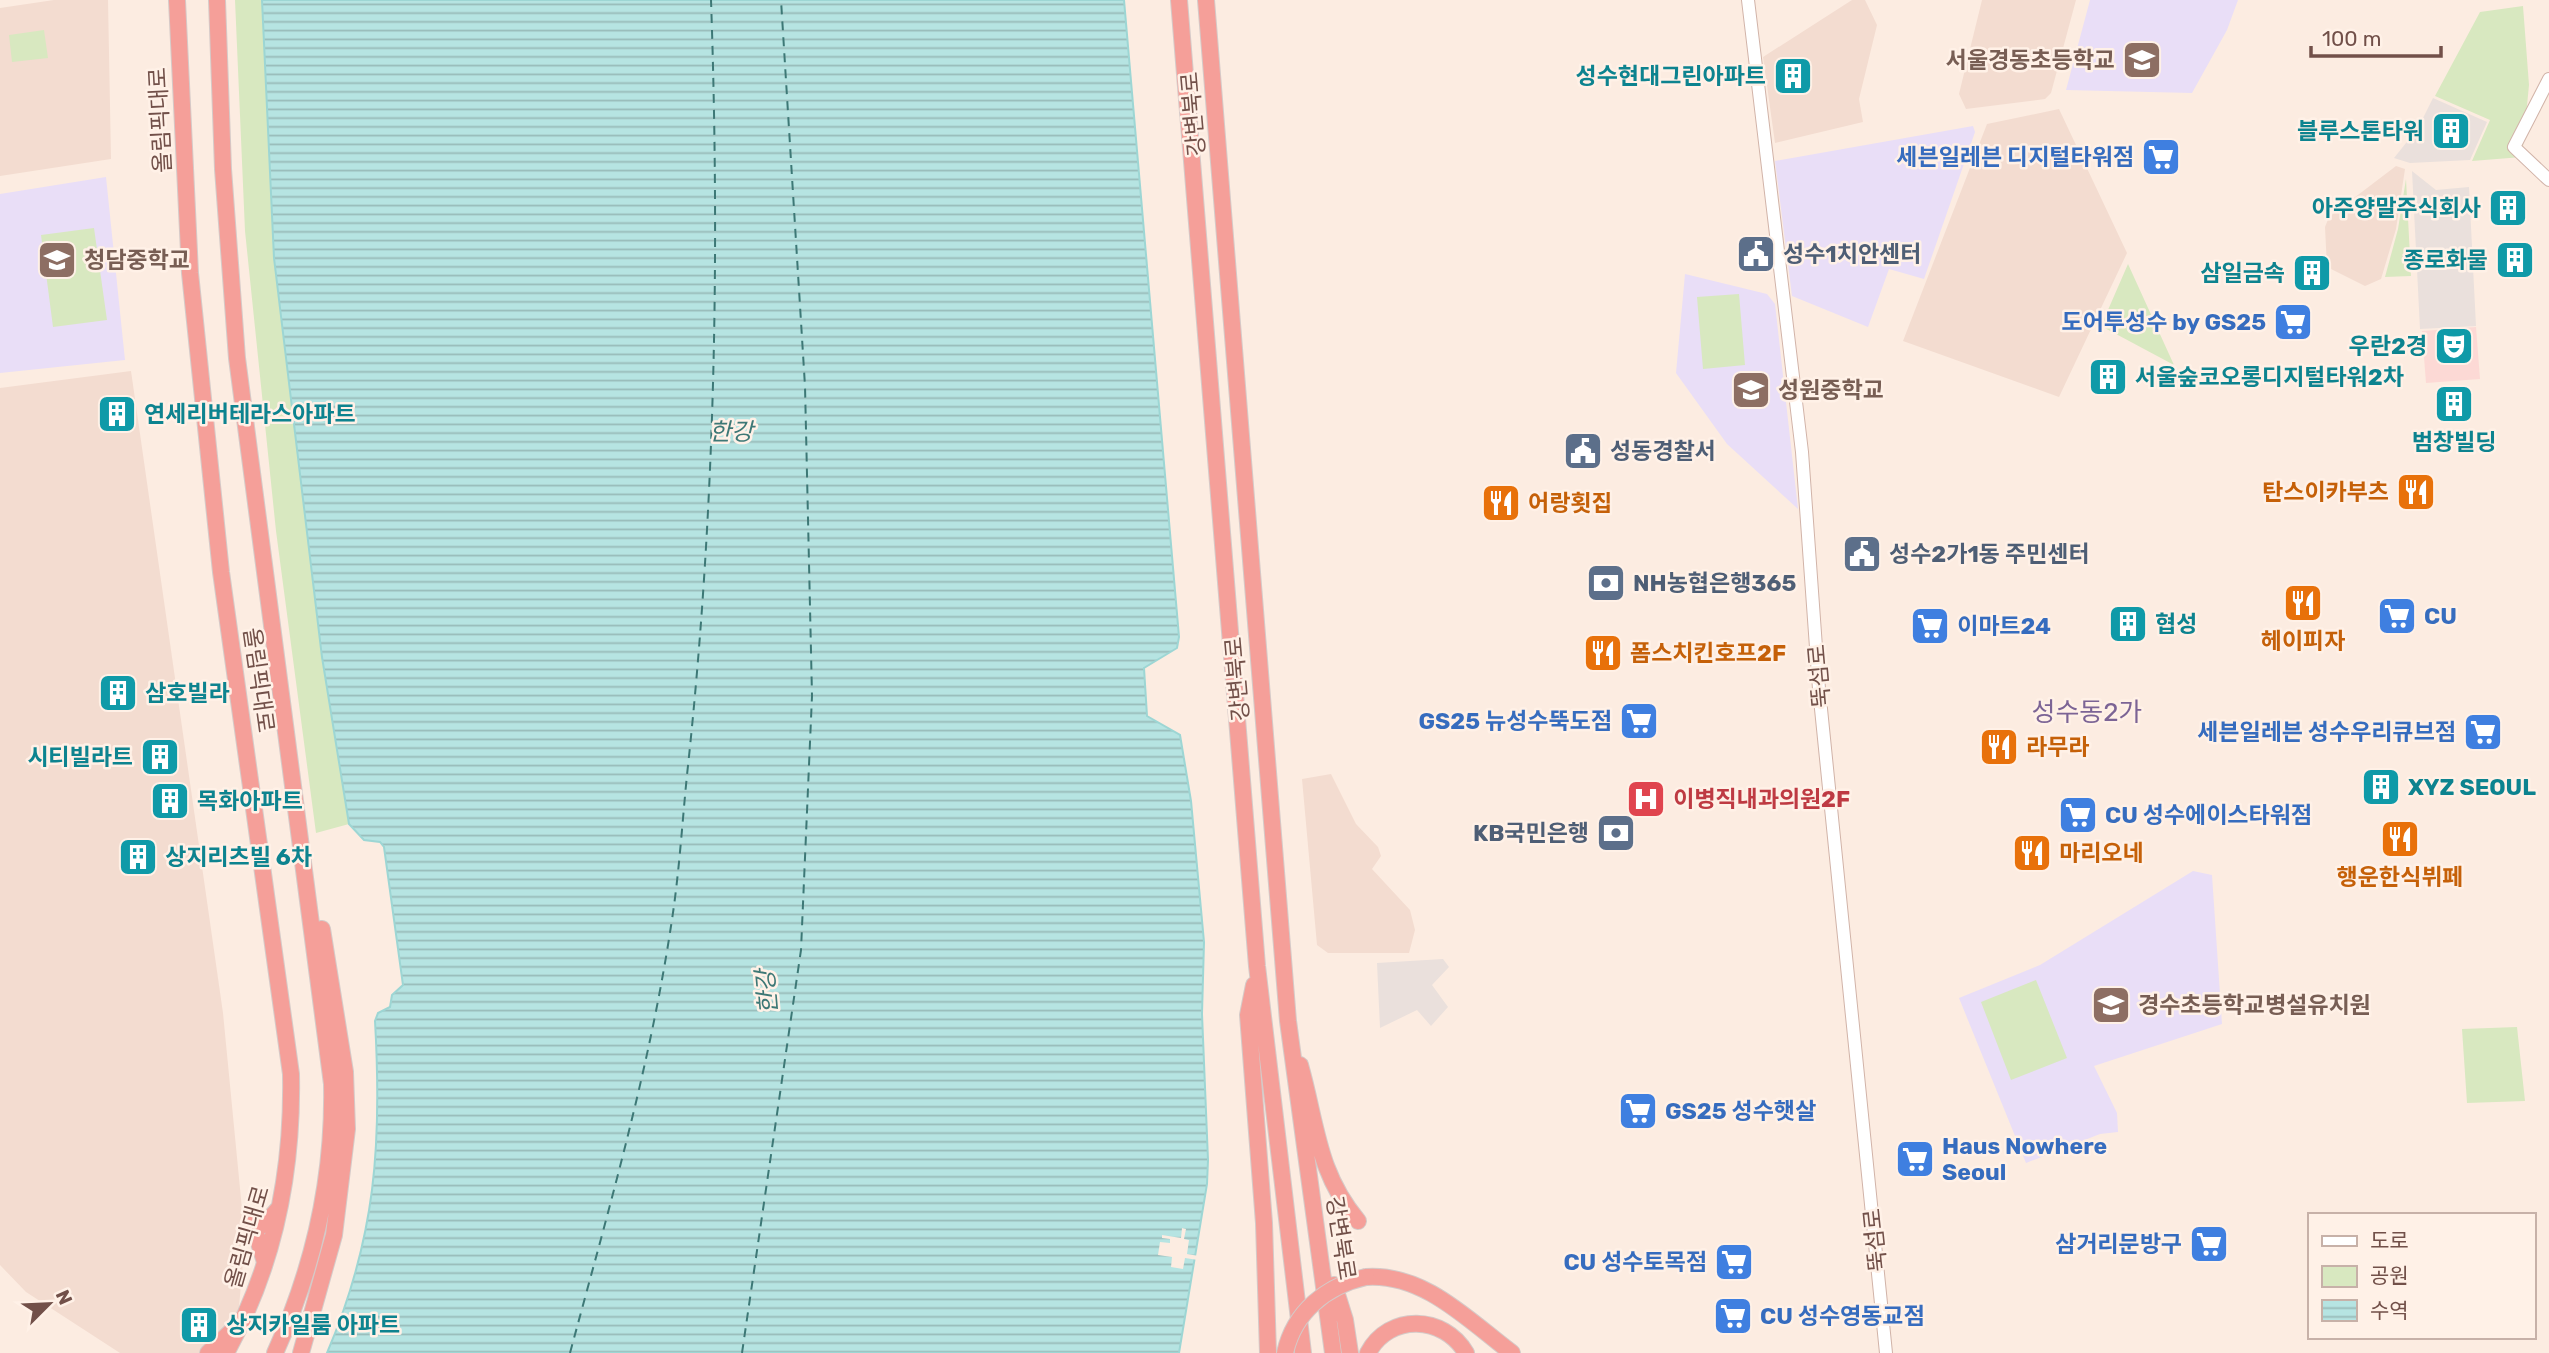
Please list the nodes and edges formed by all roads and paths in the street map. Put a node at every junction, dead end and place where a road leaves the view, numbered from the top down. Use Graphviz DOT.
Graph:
graph roads {
  1 [pos="177,0"];
  2 [pos="217,0"];
  3 [pos="1179,0"];
  4 [pos="1206,0"];
  5 [pos="1748,0"];
  6 [pos="2549,79"];
  7 [pos="2549,180"];
  8 [pos="304,866"];
  9 [pos="1257,966"];
  10 [pos="1288,1021"];
  11 [pos="281,1206"];
  12 [pos="1358,1221"];
  13 [pos="1319,1239"];
  14 [pos="265,1262"];
  15 [pos="246,1317"];
  16 [pos="208,1353"];
  17 [pos="226,1353"];
  18 [pos="275,1353"];
  19 [pos="301,1353"];
  20 [pos="1268,1353"];
  21 [pos="1285,1353"];
  22 [pos="1303,1353"];
  23 [pos="1333,1353"];
  24 [pos="1350,1353"];
  25 [pos="1368,1353"];
  26 [pos="1466,1353"];
  27 [pos="1512,1353"];
  28 [pos="1886,1353"];
  1 -- 11 [label="highway, 올림픽대로"];
  2 -- 8 [label="highway, 올림픽대로"];
  3 -- 9 [label="highway, 강변북로"];
  4 -- 10 [label="highway, 강변북로"];
  5 -- 28 [label="main road, 뚝섬로"];
  6 -- 7 [label="main road"];
  8 -- 18 [label="highway, 올림픽대로"];
  8 -- 19 [label="highway"];
  9 -- 20 [label="highway"];
  9 -- 22 [label="highway, 강변북로"];
  10 -- 12 [label="highway"];
  10 -- 13 [label="highway, 강변북로"];
  11 -- 14 [label="highway, 올림픽대로"];
  11 -- 14 [label="highway"];
  13 -- 23 [label="highway, 강변북로"];
  13 -- 24 [label="highway"];
  14 -- 15 [label="highway, 올림픽대로"];
  15 -- 16 [label="highway"];
  15 -- 17 [label="highway, 올림픽대로"];
  21 -- 27 [label="highway, bridge"];
  25 -- 26 [label="highway"];
}
